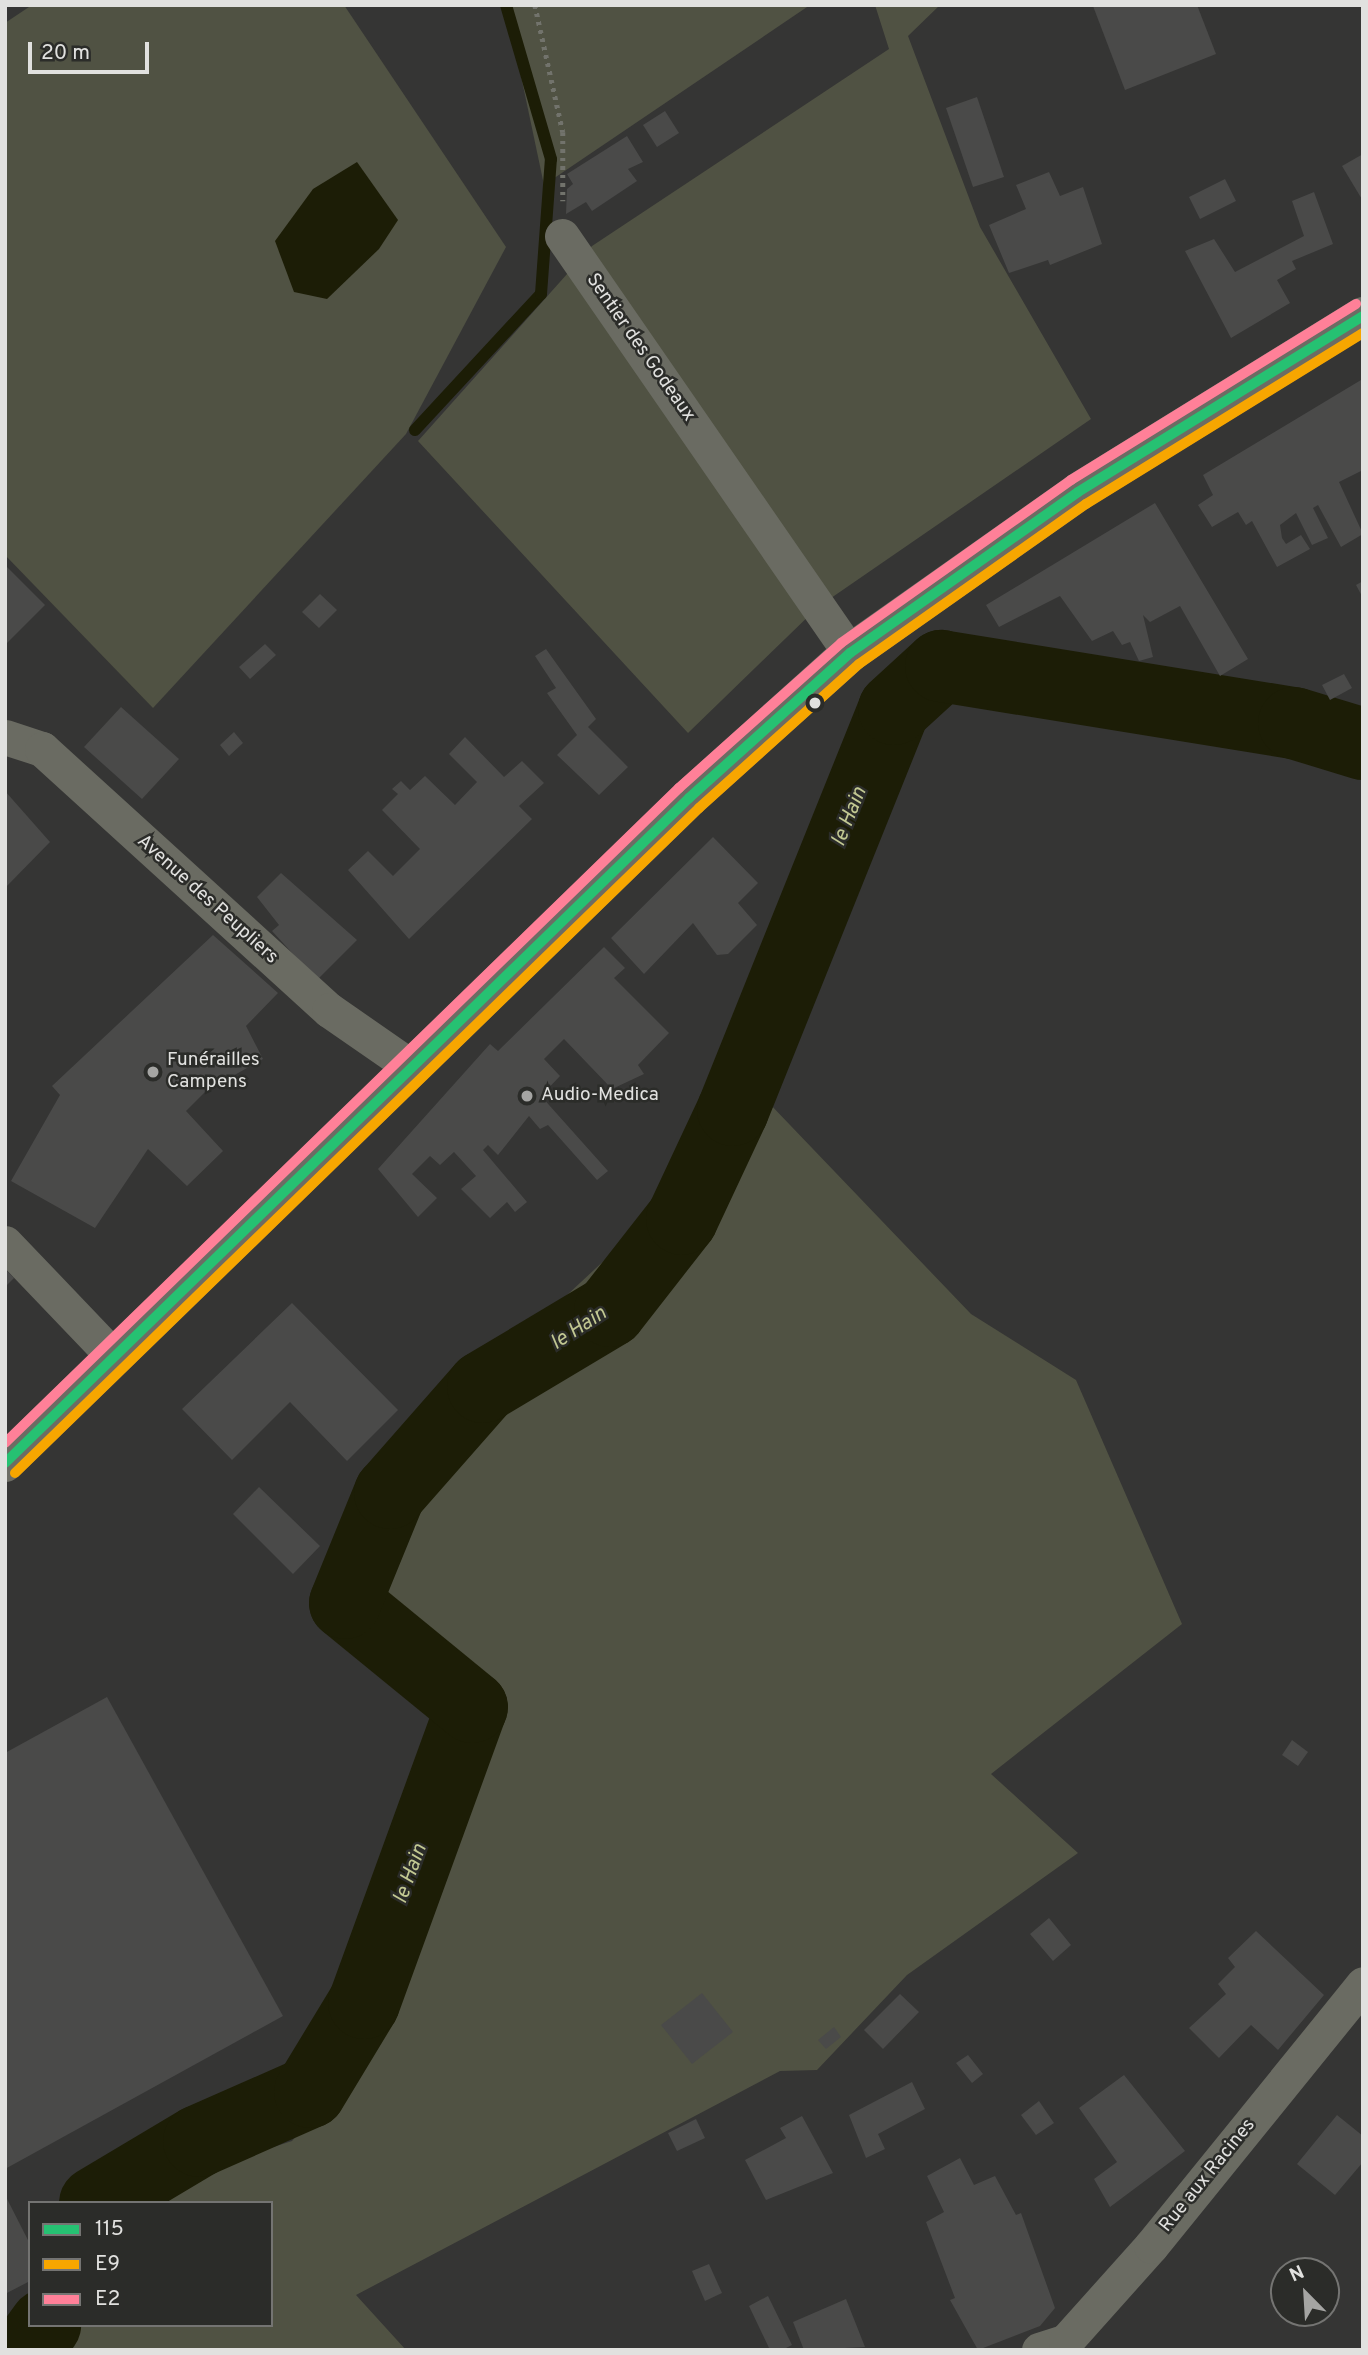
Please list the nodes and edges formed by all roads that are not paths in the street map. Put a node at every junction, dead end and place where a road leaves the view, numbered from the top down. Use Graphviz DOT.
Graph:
graph roads {
  1 [pos="562,236"];
  2 [pos="1363,316"];
  3 [pos="850,653"];
  4 [pos="5,737"];
  5 [pos="410,1066"];
  6 [pos="5,1243"];
  7 [pos="114,1357"];
  8 [pos="5,1463"];
  9 [pos="1363,1984"];
  10 [pos="1056,2347"];
  1 -- 3 [label="street, Sentier des Godeaux"];
  2 -- 3 [label="main road"];
  3 -- 5 [label="main road"];
  4 -- 5 [label="street, Avenue des Peupliers"];
  5 -- 7 [label="main road"];
  6 -- 7 [label="street"];
  7 -- 8 [label="main road"];
  9 -- 10 [label="street, Rue aux Racines"];
}
